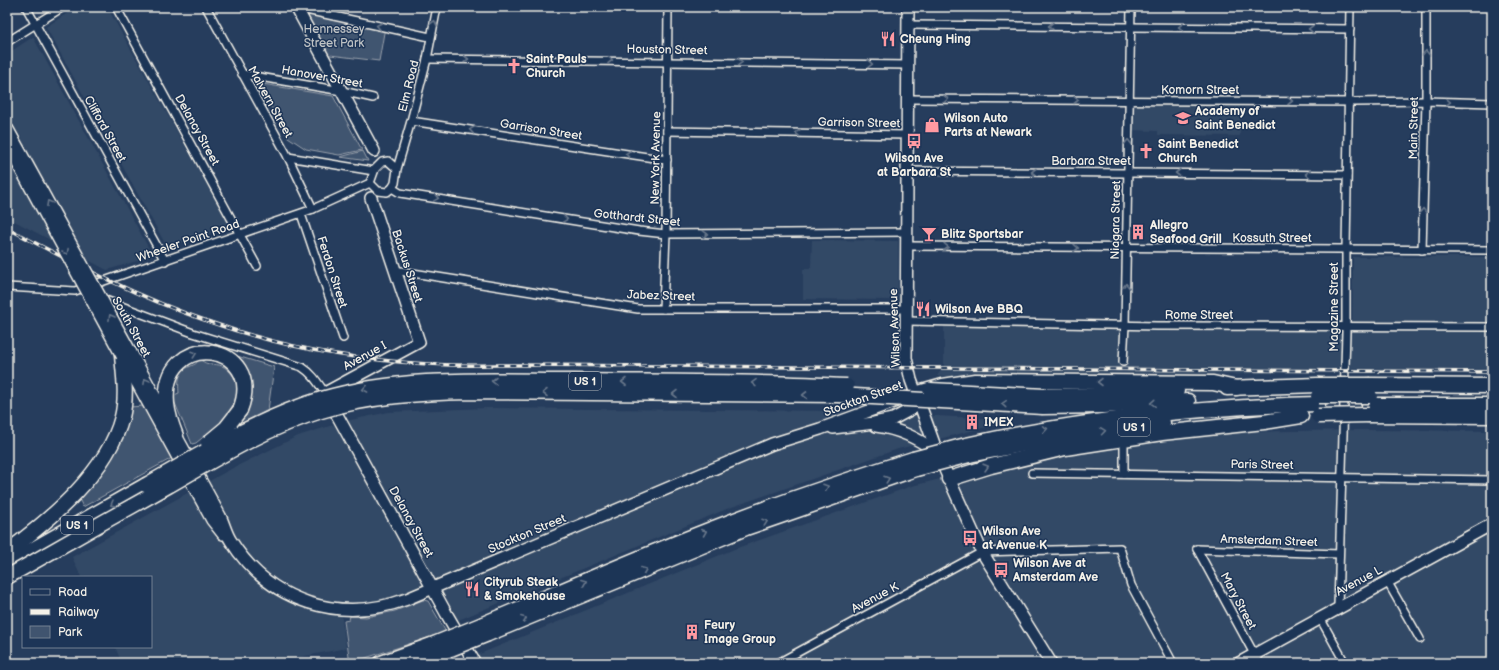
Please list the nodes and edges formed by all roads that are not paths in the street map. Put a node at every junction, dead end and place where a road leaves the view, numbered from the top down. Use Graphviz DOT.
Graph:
graph roads {
  1 [pos="26,7"];
  2 [pos="63,7"];
  3 [pos="116,7"];
  4 [pos="206,7"];
  5 [pos="437,7"];
  6 [pos="668,7"];
  7 [pos="908,7"];
  8 [pos="1131,7"];
  9 [pos="1350,7"];
  10 [pos="1426,7"];
  11 [pos="297,8"];
  12 [pos="36,24"];
  13 [pos="908,26"];
  14 [pos="1131,27"];
  15 [pos="1350,29"];
  16 [pos="430,37"];
  17 [pos="7,42"];
  18 [pos="427,59"];
  19 [pos="668,61"];
  20 [pos="908,65"];
  21 [pos="242,74"];
  22 [pos="342,91"];
  23 [pos="373,98"];
  24 [pos="908,99"];
  25 [pos="1129,100"];
  26 [pos="1426,101"];
  27 [pos="1348,102"];
  28 [pos="1492,103"];
  29 [pos="411,121"];
  30 [pos="7,128"];
  31 [pos="667,131"];
  32 [pos="907,135"];
  33 [pos="7,144"];
  34 [pos="374,151"];
  35 [pos="288,157"];
  36 [pos="667,160"];
  37 [pos="388,161"];
  38 [pos="376,168"];
  39 [pos="397,169"];
  40 [pos="908,172"];
  41 [pos="1128,173"];
  42 [pos="1347,175"];
  43 [pos="392,188"];
  44 [pos="373,190"];
  45 [pos="313,209"];
  46 [pos="301,214"];
  47 [pos="907,232"];
  48 [pos="239,234"];
  49 [pos="666,234"];
  50 [pos="908,246"];
  51 [pos="1126,249"];
  52 [pos="1346,249"];
  53 [pos="1422,250"];
  54 [pos="1492,250"];
  55 [pos="165,261"];
  56 [pos="257,266"];
  57 [pos="394,270"];
  58 [pos="7,287"];
  59 [pos="75,291"];
  60 [pos="663,309"];
  61 [pos="906,309"];
  62 [pos="907,321"];
  63 [pos="1125,325"];
  64 [pos="1346,326"];
  65 [pos="1492,327"];
  66 [pos="343,338"];
  67 [pos="418,342"];
  68 [pos="126,354"];
  69 [pos="1123,362"];
  70 [pos="1492,386"];
  71 [pos="1236,388"];
  72 [pos="325,393"];
  73 [pos="1492,396"];
  74 [pos="917,399"];
  75 [pos="1318,400"];
  76 [pos="1370,400"];
  77 [pos="1044,401"];
  78 [pos="1492,405"];
  79 [pos="1301,416"];
  80 [pos="1492,416"];
  81 [pos="865,424"];
  82 [pos="820,429"];
  83 [pos="176,436"];
  84 [pos="1124,446"];
  85 [pos="967,450"];
  86 [pos="936,452"];
  87 [pos="1032,473"];
  88 [pos="1124,474"];
  89 [pos="1343,477"];
  90 [pos="949,479"];
  91 [pos="1492,480"];
  92 [pos="146,485"];
  93 [pos="1492,524"];
  94 [pos="229,540"];
  95 [pos="1197,549"];
  96 [pos="7,552"];
  97 [pos="982,552"];
  98 [pos="1339,554"];
  99 [pos="7,564"];
  100 [pos="247,564"];
  101 [pos="7,577"];
  102 [pos="1387,581"];
  103 [pos="433,589"];
  104 [pos="1338,607"];
  105 [pos="1320,618"];
  106 [pos="1420,639"];
  107 [pos="436,649"];
  108 [pos="1257,659"];
  109 [pos="381,663"];
  110 [pos="414,663"];
  111 [pos="474,663"];
  112 [pos="778,663"];
  113 [pos="1051,663"];
  114 [pos="1174,663"];
  115 [pos="1239,663"];
  116 [pos="1346,663"];
  1 -- 12 [label="street, Clifford Street"];
  2 -- 12 [label="street"];
  3 -- 48 [label="street, Delancy Street"];
  4 -- 21 [label="street, Malvern Street"];
  16 -- 5 [label="street, Elm Road, one-way"];
  6 -- 19 [label="street, New York Avenue"];
  7 -- 13 [label="main road, Wilson Avenue"];
  8 -- 14 [label="street, Niagara Street"];
  9 -- 15 [label="street, Magazine Street"];
  26 -- 10 [label="street, Main Street, one-way"];
  16 -- 11 [label="street, one-way"];
  11 -- 22 [label="main road"];
  12 -- 17 [label="street"];
  12 -- 55 [label="street, Clifford Street"];
  14 -- 13 [label="street, one-way"];
  13 -- 20 [label="main road, Wilson Avenue"];
  15 -- 14 [label="street, one-way"];
  14 -- 25 [label="street, Niagara Street"];
  15 -- 27 [label="street, Magazine Street"];
  16 -- 18 [label="street, Elm Road"];
  18 -- 19 [label="street, Houston Street, one-way"];
  18 -- 29 [label="street, Elm Road"];
  19 -- 20 [label="street, Houston Street, one-way"];
  19 -- 31 [label="street, New York Avenue"];
  20 -- 24 [label="main road, Wilson Avenue"];
  21 -- 22 [label="street, Hanover Street"];
  21 -- 35 [label="street, Malvern Street"];
  22 -- 23 [label="street, Hanover Street"];
  22 -- 34 [label="main road"];
  24 -- 25 [label="street, Komorn Street, one-way"];
  24 -- 32 [label="main road, Wilson Avenue"];
  25 -- 27 [label="street, Komorn Street, one-way"];
  41 -- 25 [label="street, Niagara Street, one-way"];
  26 -- 27 [label="street, Komorn Street"];
  26 -- 28 [label="street, Komorn Street, one-way"];
  53 -- 26 [label="street, Main Street, one-way"];
  27 -- 42 [label="street, Magazine Street"];
  36 -- 29 [label="street, Garrison Street, one-way"];
  29 -- 39 [label="street, Elm Road"];
  68 -- 30 [label="main road, South Street, one-way, bridge"];
  32 -- 31 [label="street, Garrison Street, one-way"];
  31 -- 36 [label="street, New York Avenue"];
  32 -- 40 [label="main road, Wilson Avenue"];
  33 -- 68 [label="main road, South Street, one-way, bridge"];
  34 -- 37 [label="street"];
  34 -- 38 [label="street"];
  35 -- 38 [label="street"];
  35 -- 45 [label="street, Malvern Street"];
  36 -- 49 [label="street, New York Avenue"];
  37 -- 38 [label="street"];
  37 -- 39 [label="street"];
  38 -- 44 [label="street"];
  39 -- 43 [label="street"];
  41 -- 40 [label="street, Barbara Street, one-way"];
  40 -- 47 [label="main road, Wilson Avenue"];
  42 -- 41 [label="street, Barbara Street, one-way"];
  41 -- 51 [label="street, Niagara Street"];
  42 -- 52 [label="street, Magazine Street"];
  43 -- 44 [label="street"];
  43 -- 49 [label="street, Gotthardt Street, one-way"];
  44 -- 45 [label="street, Wheeler Point Road"];
  44 -- 57 [label="main road, Backus Street"];
  45 -- 46 [label="street, Wheeler Point Road"];
  46 -- 48 [label="street, Wheeler Point Road"];
  46 -- 66 [label="street, Ferdon Street"];
  49 -- 47 [label="street, Gotthardt Street, one-way"];
  47 -- 50 [label="main road, Wilson Avenue"];
  48 -- 55 [label="street, Wheeler Point Road"];
  48 -- 56 [label="street, Delancy Street"];
  49 -- 60 [label="street, New York Avenue"];
  50 -- 51 [label="street, Kossuth Street, one-way"];
  50 -- 61 [label="main road, Wilson Avenue"];
  51 -- 52 [label="street, Kossuth Street"];
  63 -- 51 [label="street, Niagara Street, one-way"];
  52 -- 53 [label="street, Kossuth Street"];
  52 -- 64 [label="street, Magazine Street"];
  53 -- 54 [label="street, Kossuth Street"];
  55 -- 59 [label="street, Wheeler Point Road"];
  57 -- 60 [label="street, Jabez Street"];
  57 -- 67 [label="main road, Backus Street"];
  58 -- 59 [label="street, Wheeler Point Road"];
  59 -- 72 [label="street"];
  60 -- 61 [label="street, Jabez Street"];
  61 -- 62 [label="main road, Wilson Avenue"];
  62 -- 63 [label="street, Rome Street"];
  62 -- 74 [label="main road, Wilson Avenue"];
  63 -- 64 [label="street, Rome Street"];
  63 -- 69 [label="street, Niagara Street"];
  64 -- 65 [label="street, Rome Street"];
  64 -- 89 [label="street, Magazine Street"];
  67 -- 72 [label="main road, Avenue I"];
  83 -- 68 [label="main road, South Street, one-way"];
  68 -- 94 [label="main road, South Street"];
  68 -- 96 [label="highway"];
  70 -- 76 [label="highway, US 1"];
  71 -- 74 [label="highway, one-way"];
  71 -- 75 [label="highway, US 1"];
  71 -- 77 [label="highway, US 1"];
  72 -- 103 [label="main road, Delancy Street"];
  73 -- 76 [label="highway"];
  74 -- 81 [label="main road, Stockton Street"];
  74 -- 82 [label="main road, Stockton Street"];
  74 -- 86 [label="main road, Wilson Avenue"];
  75 -- 76 [label="highway, US 1, bridge"];
  75 -- 76 [label="highway, US 1, bridge"];
  75 -- 77 [label="highway, one-way"];
  75 -- 79 [label="highway, US 1"];
  85 -- 75 [label="highway, one-way"];
  76 -- 78 [label="highway"];
  76 -- 80 [label="highway, US 1"];
  77 -- 92 [label="highway, US 1, one-way, bridge"];
  77 -- 101 [label="highway, one-way, bridge"];
  85 -- 79 [label="highway, US 1, one-way"];
  90 -- 79 [label="highway, one-way"];
  81 -- 82 [label="main road, Stockton Street"];
  81 -- 86 [label="main road"];
  82 -- 103 [label="main road, Stockton Street"];
  83 -- 92 [label="highway, one-way, bridge"];
  83 -- 94 [label="main road, South Street"];
  84 -- 88 [label="street"];
  107 -- 85 [label="highway, US 1, one-way, bridge"];
  86 -- 90 [label="main road, Wilson Avenue"];
  87 -- 88 [label="street, Paris Street"];
  88 -- 89 [label="street, Paris Street"];
  89 -- 91 [label="street, Paris Street"];
  89 -- 98 [label="street, Magazine Street"];
  90 -- 97 [label="main road, Wilson Avenue"];
  92 -- 99 [label="highway, US 1, one-way"];
  93 -- 102 [label="main road, Avenue L"];
  94 -- 100 [label="main road, South Street"];
  95 -- 98 [label="street, Amsterdam Street"];
  95 -- 108 [label="street, Mary Street"];
  97 -- 112 [label="street, Avenue K"];
  97 -- 113 [label="main road, Wilson Avenue"];
  97 -- 114 [label="street"];
  98 -- 104 [label="street, Magazine Street"];
  100 -- 103 [label="main road, Stockton Street"];
  102 -- 104 [label="main road, Avenue L"];
  102 -- 106 [label="street"];
  103 -- 111 [label="main road, Delancy Street"];
  104 -- 105 [label="main road, Avenue L"];
  105 -- 108 [label="main road, Avenue L"];
  105 -- 116 [label="street"];
  107 -- 109 [label="highway"];
  107 -- 110 [label="highway"];
  108 -- 115 [label="main road, Avenue L"];
}
